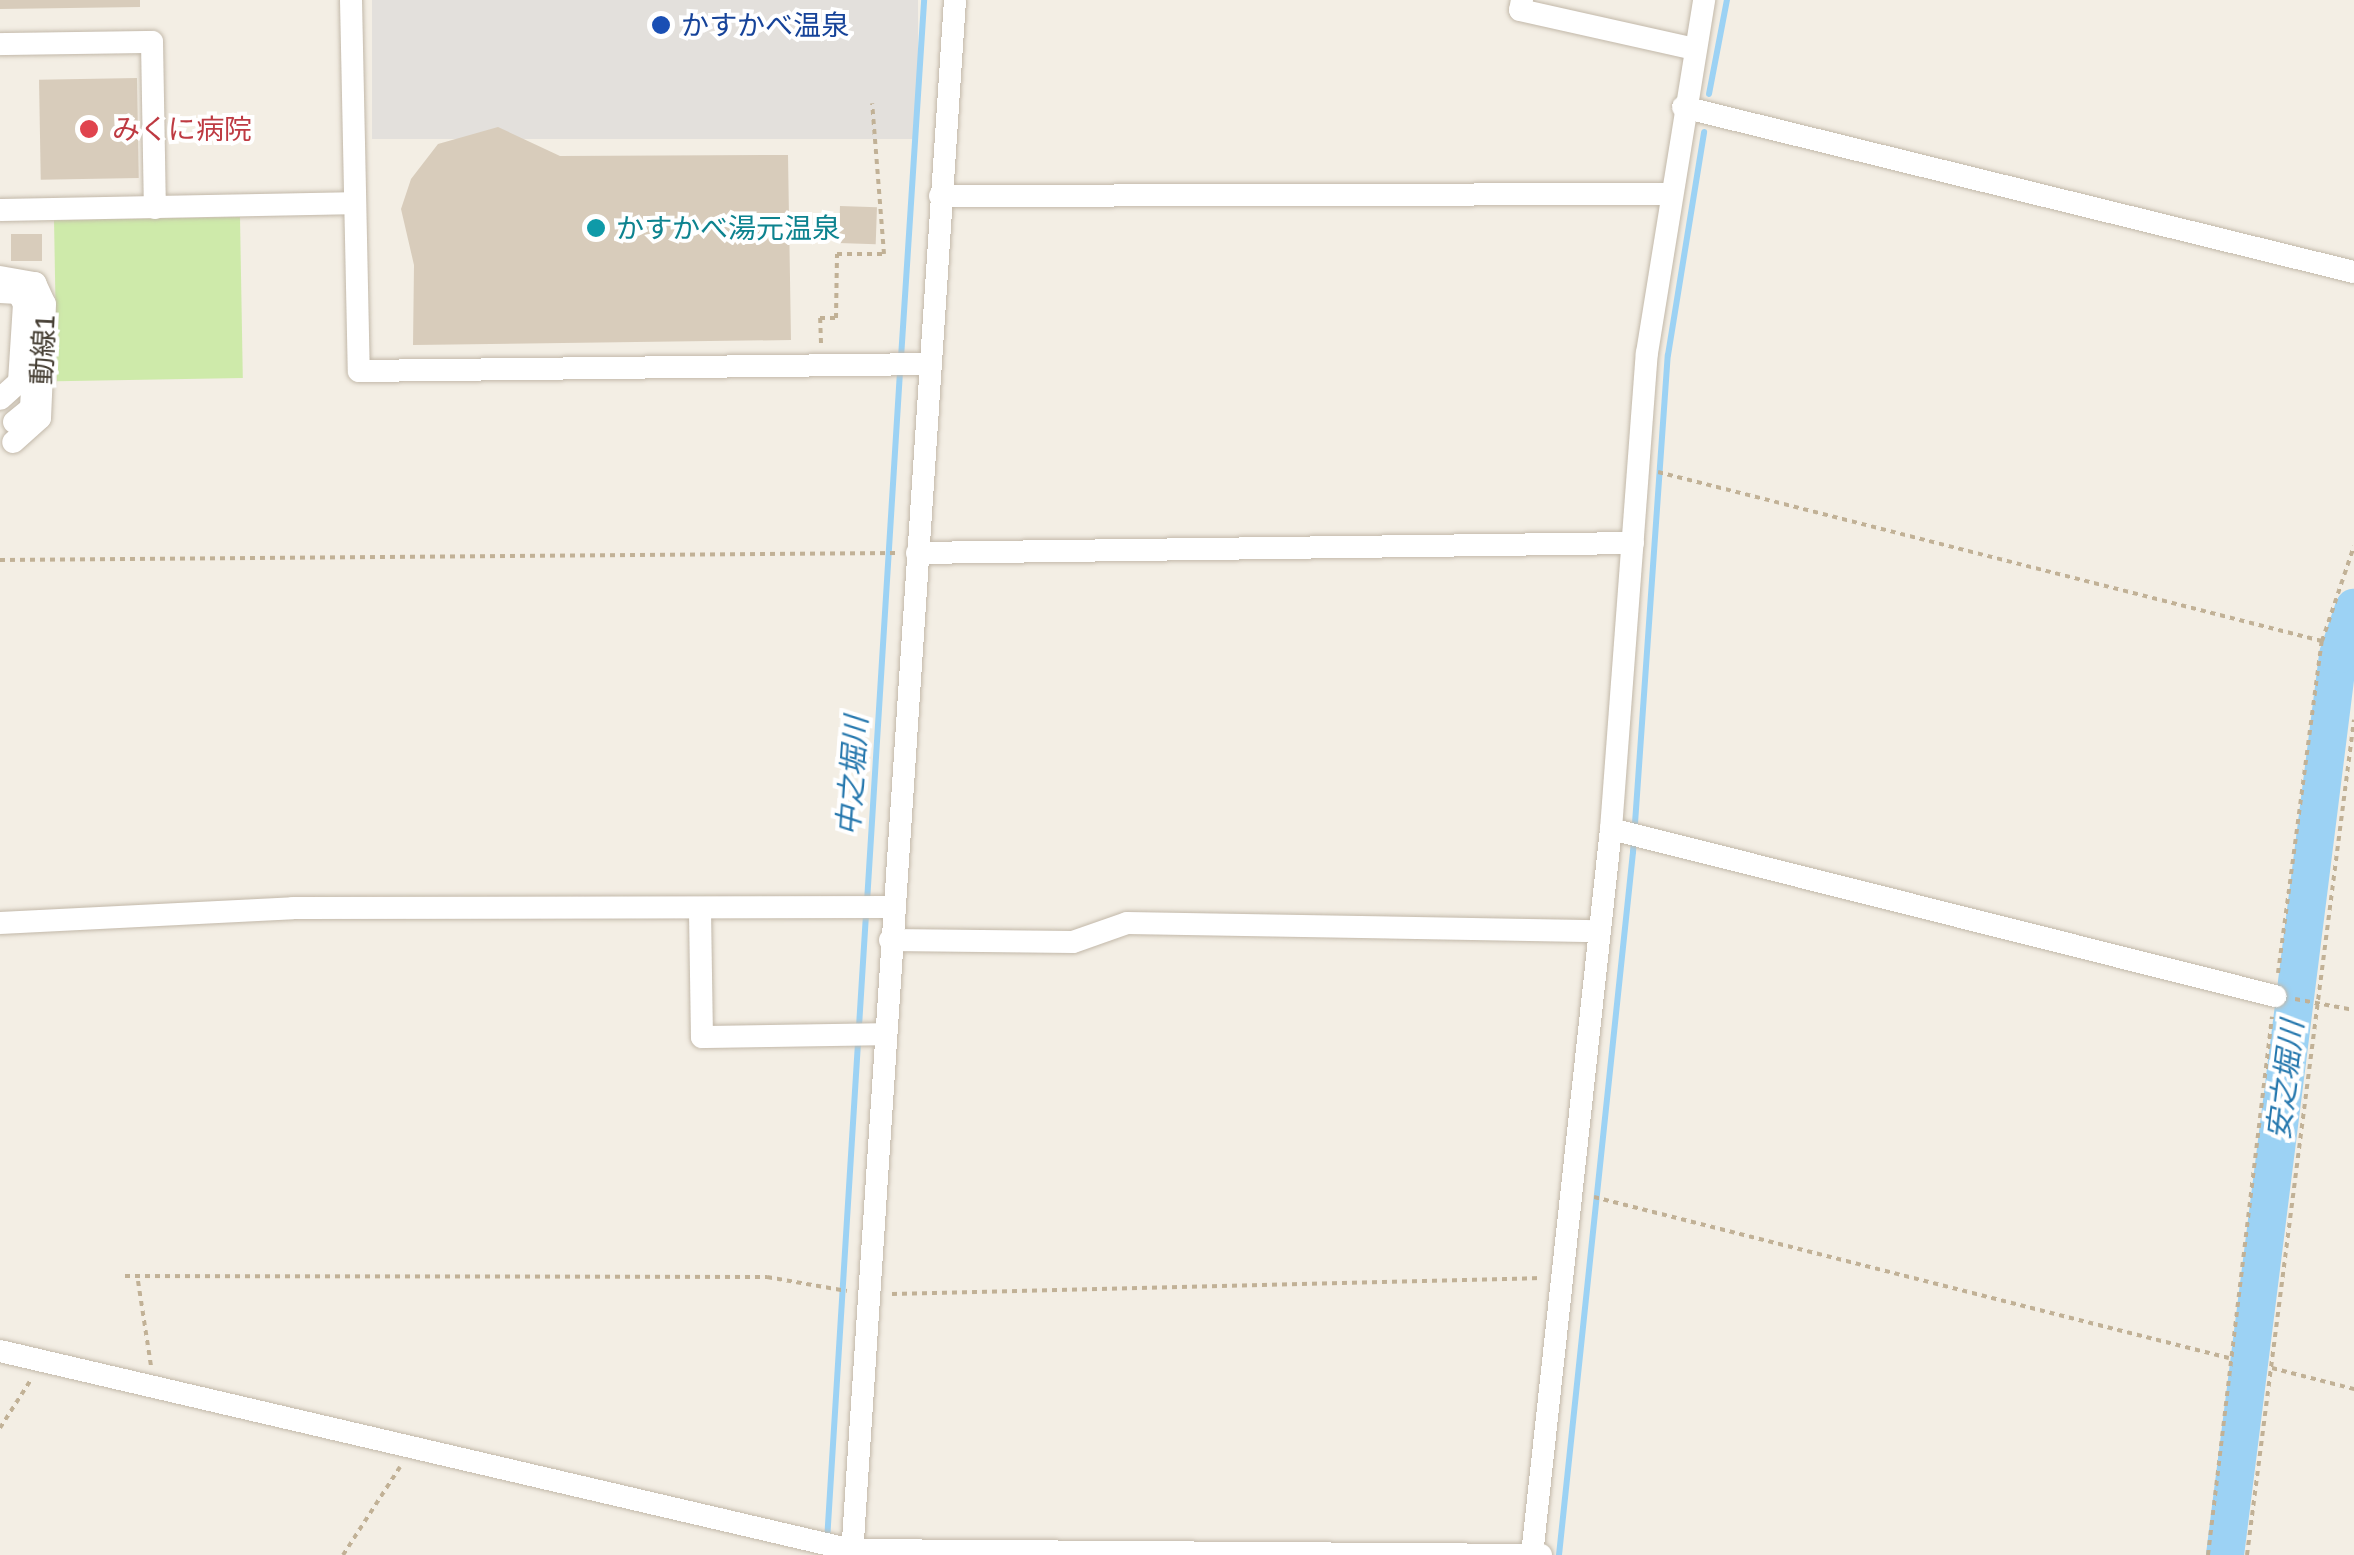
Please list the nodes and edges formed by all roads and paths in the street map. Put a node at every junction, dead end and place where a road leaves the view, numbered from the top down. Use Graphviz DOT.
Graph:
graph roads {
  1 [pos="351,0"];
  2 [pos="955,0"];
  3 [pos="1522,0"];
  4 [pos="1704,0"];
  5 [pos="0,44"];
  6 [pos="1695,49"];
  7 [pos="872,103"];
  8 [pos="1683,107"];
  9 [pos="1667,194"];
  10 [pos="940,196"];
  11 [pos="351,202"];
  12 [pos="154,208"];
  13 [pos="0,210"];
  14 [pos="2354,272"];
  15 [pos="0,280"];
  16 [pos="0,292"];
  17 [pos="11,347"];
  18 [pos="922,364"];
  19 [pos="822,365"];
  20 [pos="0,399"];
  21 [pos="13,432"];
  22 [pos="1674,476"];
  23 [pos="1633,543"];
  24 [pos="2354,546"];
  25 [pos="917,553"];
  26 [pos="0,560"];
  27 [pos="2322,641"];
  28 [pos="2354,720"];
  29 [pos="1616,830"];
  30 [pos="893,907"];
  31 [pos="700,911"];
  32 [pos="0,923"];
  33 [pos="1599,931"];
  34 [pos="890,940"];
  35 [pos="2275,996"];
  36 [pos="2314,1001"];
  37 [pos="2354,1010"];
  38 [pos="884,1034"];
  39 [pos="1582,1194"];
  40 [pos="125,1276"];
  41 [pos="1562,1277"];
  42 [pos="138,1282"];
  43 [pos="866,1294"];
  44 [pos="0,1351"];
  45 [pos="2229,1358"];
  46 [pos="42,1361"];
  47 [pos="2272,1368"];
  48 [pos="154,1384"];
  49 [pos="2354,1389"];
  50 [pos="0,1428"];
  51 [pos="416,1449"];
  52 [pos="794,1546"];
  53 [pos="848,1551"];
  54 [pos="1354,1554"];
  55 [pos="1535,1554"];
  56 [pos="342,1555"];
  57 [pos="2208,1555"];
  58 [pos="2247,1555"];
  1 -- 11 [label="street"];
  2 -- 10 [label="street"];
  3 -- 6 [label="street"];
  4 -- 6 [label="street"];
  5 -- 12 [label="street"];
  6 -- 8 [label="street"];
  7 -- 19 [label="path"];
  8 -- 9 [label="street"];
  8 -- 14 [label="street"];
  9 -- 10 [label="street"];
  9 -- 23 [label="street"];
  10 -- 18 [label="street"];
  11 -- 12 [label="street"];
  11 -- 19 [label="street"];
  12 -- 13 [label="street"];
  15 -- 21 [label="street, 動線1"];
  16 -- 17 [label="street"];
  17 -- 20 [label="street"];
  18 -- 19 [label="street"];
  18 -- 25 [label="street"];
  22 -- 27 [label="path"];
  23 -- 25 [label="street"];
  23 -- 29 [label="street"];
  24 -- 27 [label="path"];
  25 -- 26 [label="path"];
  25 -- 30 [label="street"];
  27 -- 35 [label="path"];
  28 -- 36 [label="path"];
  29 -- 33 [label="street"];
  29 -- 35 [label="street"];
  30 -- 31 [label="street"];
  30 -- 34 [label="street"];
  31 -- 32 [label="street"];
  31 -- 38 [label="street"];
  33 -- 34 [label="street"];
  33 -- 41 [label="street"];
  34 -- 38 [label="street"];
  35 -- 45 [label="path"];
  36 -- 37 [label="path"];
  36 -- 47 [label="path"];
  38 -- 43 [label="street"];
  39 -- 45 [label="path"];
  40 -- 42 [label="path"];
  41 -- 43 [label="path"];
  41 -- 55 [label="street"];
  42 -- 43 [label="path"];
  42 -- 48 [label="path"];
  43 -- 53 [label="street"];
  44 -- 46 [label="street"];
  45 -- 57 [label="path"];
  46 -- 48 [label="street"];
  46 -- 50 [label="path"];
  47 -- 49 [label="path"];
  47 -- 58 [label="path"];
  48 -- 51 [label="street"];
  51 -- 52 [label="street"];
  51 -- 56 [label="path"];
  52 -- 53 [label="street"];
  53 -- 54 [label="street"];
  54 -- 55 [label="street"];
}
